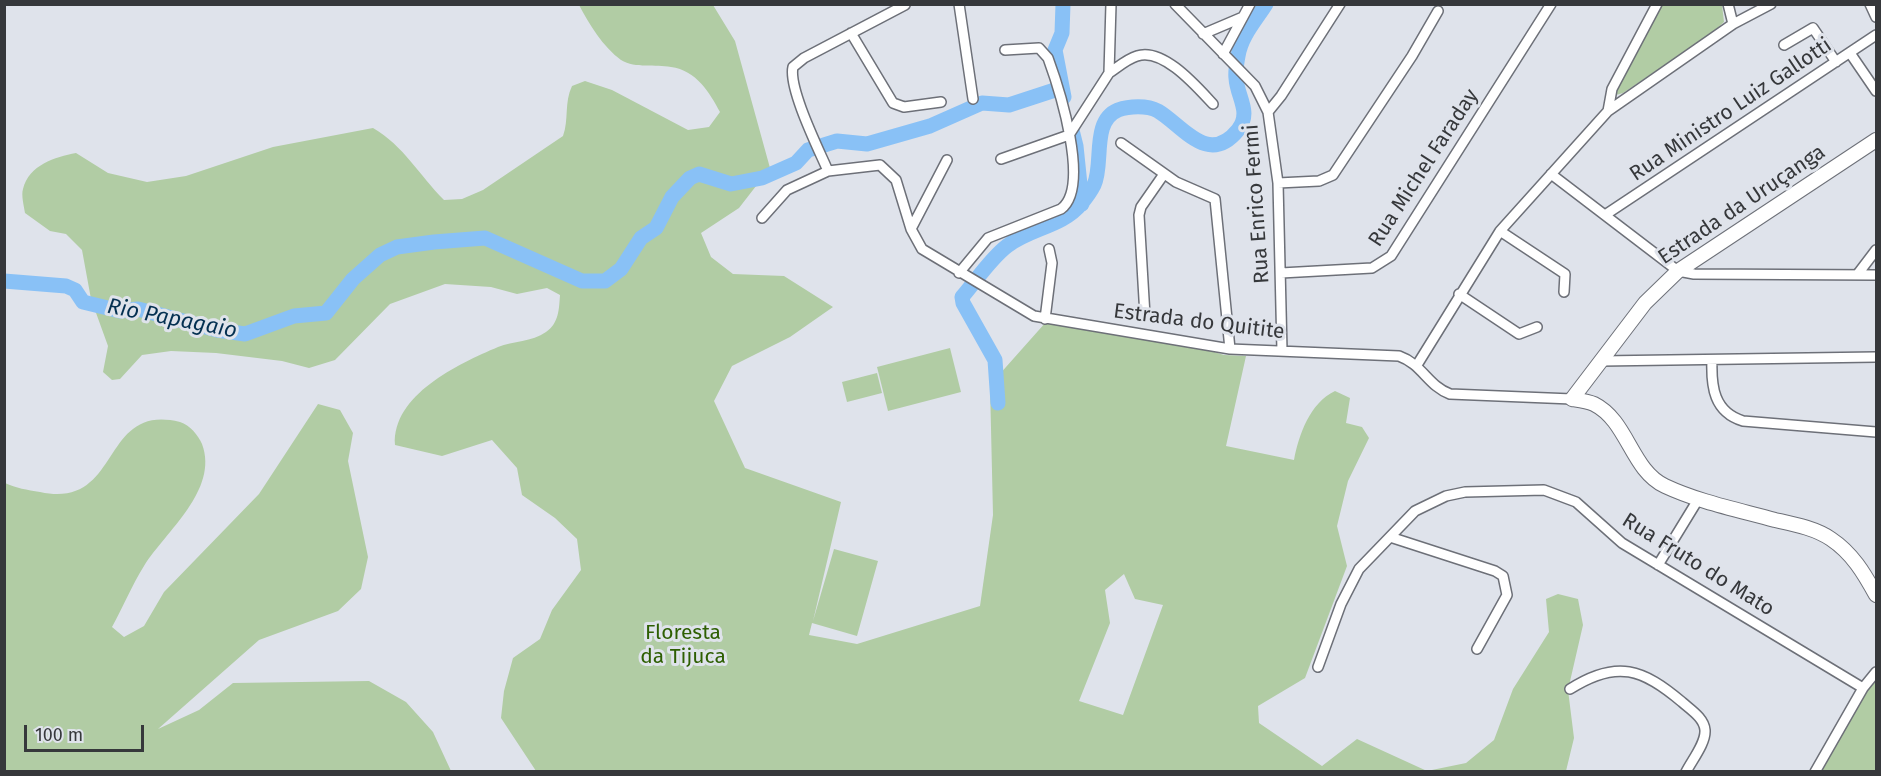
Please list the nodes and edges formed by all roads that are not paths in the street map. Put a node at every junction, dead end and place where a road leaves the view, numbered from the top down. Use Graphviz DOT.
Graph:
graph roads {
  1 [pos="959,4"];
  2 [pos="1111,4"];
  3 [pos="1175,4"];
  4 [pos="1250,4"];
  5 [pos="1340,4"];
  6 [pos="1551,4"];
  7 [pos="1657,4"];
  8 [pos="1728,4"];
  9 [pos="1771,4"];
  10 [pos="1870,4"];
  11 [pos="904,5"];
  12 [pos="1438,10"];
  13 [pos="1243,17"];
  14 [pos="1876,17"];
  15 [pos="1733,24"];
  16 [pos="851,33"];
  17 [pos="1203,34"];
  18 [pos="1876,35"];
  19 [pos="1784,45"];
  20 [pos="1005,50"];
  21 [pos="1850,53"];
  22 [pos="1225,57"];
  23 [pos="1836,62"];
  24 [pos="1109,73"];
  25 [pos="1876,91"];
  26 [pos="973,99"];
  27 [pos="941,102"];
  28 [pos="1213,104"];
  29 [pos="1608,111"];
  30 [pos="1268,112"];
  31 [pos="1070,134"];
  32 [pos="1876,140"];
  33 [pos="1121,143"];
  34 [pos="1001,159"];
  35 [pos="947,160"];
  36 [pos="828,171"];
  37 [pos="1164,174"];
  38 [pos="1551,174"];
  39 [pos="1278,183"];
  40 [pos="1605,215"];
  41 [pos="762,218"];
  42 [pos="912,229"];
  43 [pos="1500,231"];
  44 [pos="1049,249"];
  45 [pos="1876,250"];
  46 [pos="1678,271"];
  47 [pos="959,273"];
  48 [pos="1281,273"];
  49 [pos="1857,275"];
  50 [pos="1876,275"];
  51 [pos="1564,292"];
  52 [pos="1459,294"];
  53 [pos="1144,316"];
  54 [pos="1045,319"];
  55 [pos="1537,327"];
  56 [pos="1230,349"];
  57 [pos="1282,351"];
  58 [pos="1876,357"];
  59 [pos="1712,360"];
  60 [pos="1601,361"];
  61 [pos="1417,365"];
  62 [pos="1572,399"];
  63 [pos="1876,432"];
  64 [pos="1699,498"];
  65 [pos="1390,537"];
  66 [pos="1658,566"];
  67 [pos="1876,595"];
  68 [pos="1477,649"];
  69 [pos="1318,667"];
  70 [pos="1876,672"];
  71 [pos="1863,688"];
  72 [pos="1570,689"];
  73 [pos="1686,771"];
  74 [pos="1815,771"];
  1 -- 26 [label="street"];
  2 -- 24 [label="street"];
  3 -- 17 [label="street"];
  4 -- 13 [label="street"];
  5 -- 30 [label="street, Rua Enrico Fermi"];
  6 -- 48 [label="street, Rua Michel Faraday"];
  7 -- 29 [label="street"];
  8 -- 15 [label="street"];
  9 -- 15 [label="street"];
  10 -- 14 [label="street"];
  11 -- 16 [label="street"];
  12 -- 39 [label="street"];
  13 -- 17 [label="street"];
  13 -- 22 [label="street"];
  15 -- 29 [label="street"];
  16 -- 27 [label="street"];
  16 -- 36 [label="street"];
  17 -- 22 [label="street"];
  18 -- 21 [label="street, Rua Ministro Luiz Gallotti"];
  19 -- 23 [label="street"];
  20 -- 31 [label="street"];
  21 -- 23 [label="street, Rua Ministro Luiz Gallotti"];
  21 -- 25 [label="street"];
  22 -- 30 [label="street"];
  23 -- 40 [label="street, Rua Ministro Luiz Gallotti"];
  24 -- 28 [label="street"];
  24 -- 31 [label="street"];
  29 -- 38 [label="street"];
  30 -- 39 [label="street, Rua Enrico Fermi"];
  31 -- 34 [label="street"];
  31 -- 47 [label="street"];
  32 -- 46 [label="street, Estrada da Uruçanga"];
  33 -- 37 [label="street"];
  35 -- 42 [label="street"];
  36 -- 41 [label="street, Estrada do Quitite"];
  36 -- 42 [label="street, Estrada do Quitite"];
  37 -- 53 [label="street"];
  37 -- 56 [label="street"];
  38 -- 40 [label="street"];
  38 -- 43 [label="street"];
  39 -- 48 [label="street, Rua Enrico Fermi"];
  40 -- 46 [label="street"];
  42 -- 47 [label="street, Estrada do Quitite"];
  43 -- 51 [label="street"];
  43 -- 52 [label="street"];
  44 -- 54 [label="street"];
  45 -- 49 [label="street"];
  46 -- 49 [label="street"];
  46 -- 60 [label="street, Estrada da Uruçanga"];
  47 -- 54 [label="street, Estrada do Quitite"];
  48 -- 57 [label="street, Rua Enrico Fermi"];
  49 -- 50 [label="street"];
  52 -- 55 [label="street"];
  52 -- 61 [label="street"];
  54 -- 56 [label="street, Estrada do Quitite"];
  56 -- 57 [label="street, Estrada do Quitite"];
  57 -- 61 [label="street, Estrada do Quitite"];
  58 -- 59 [label="street"];
  59 -- 60 [label="street"];
  59 -- 63 [label="street"];
  60 -- 62 [label="street, Estrada da Uruçanga"];
  61 -- 62 [label="street, Estrada do Quitite"];
  62 -- 64 [label="street"];
  64 -- 66 [label="street"];
  64 -- 67 [label="street"];
  65 -- 66 [label="street, Rua Fruto do Mato"];
  65 -- 68 [label="street"];
  65 -- 69 [label="street, Rua Fruto do Mato"];
  66 -- 71 [label="street, Rua Fruto do Mato"];
  70 -- 71 [label="street"];
  71 -- 74 [label="street"];
  72 -- 73 [label="street"];
}
